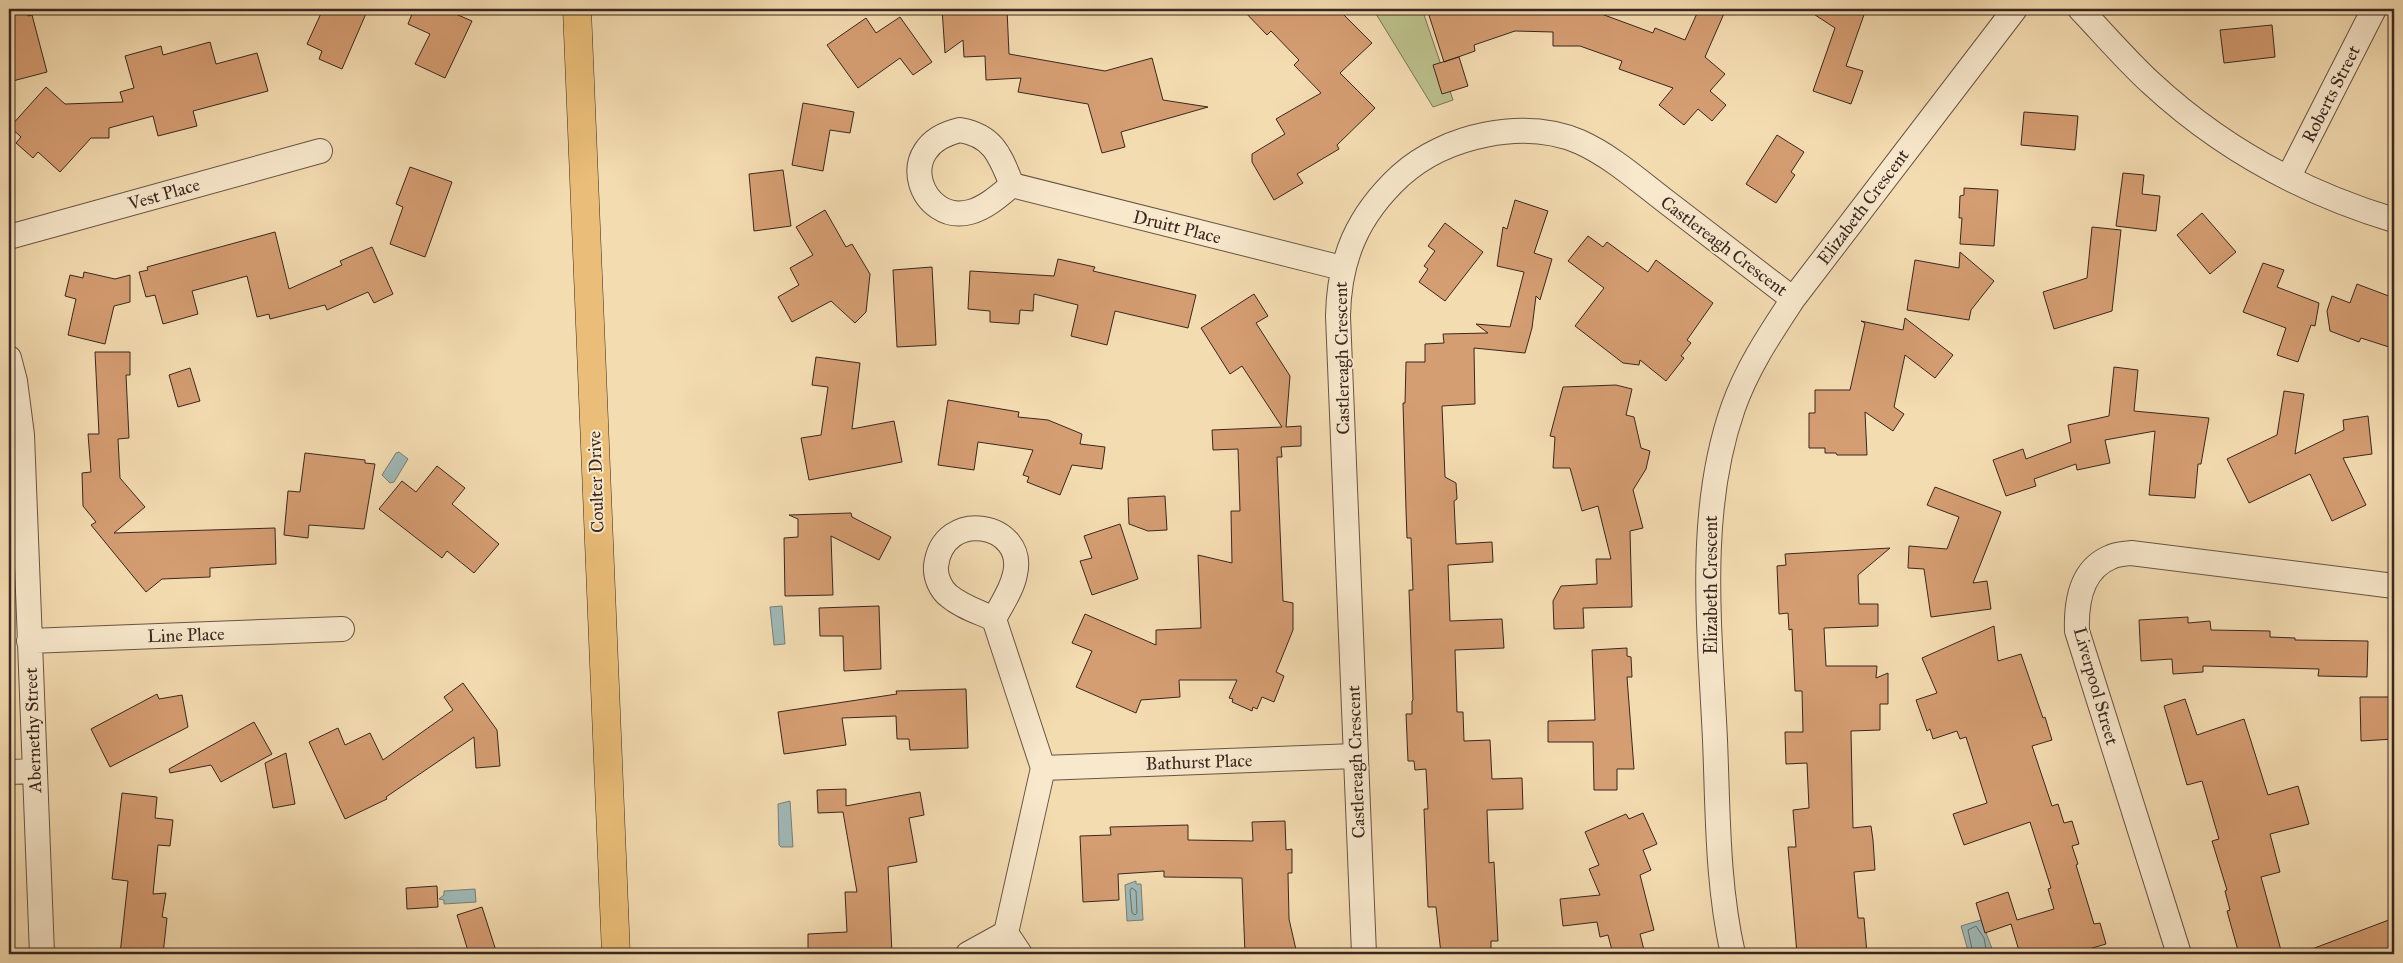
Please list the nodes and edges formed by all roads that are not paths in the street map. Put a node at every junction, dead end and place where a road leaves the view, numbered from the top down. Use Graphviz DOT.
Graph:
graph roads {
  1 [pos="577,9"];
  2 [pos="2015,9"];
  3 [pos="2080,9"];
  4 [pos="2374,9"];
  5 [pos="320,151"];
  6 [pos="2288,178"];
  7 [pos="1012,185"];
  8 [pos="2394,220"];
  9 [pos="9,238"];
  10 [pos="1342,268"];
  11 [pos="1793,299"];
  12 [pos="9,358"];
  13 [pos="2394,586"];
  14 [pos="994,619"];
  15 [pos="342,629"];
  16 [pos="30,642"];
  17 [pos="1356,756"];
  18 [pos="1043,768"];
  19 [pos="35,771"];
  20 [pos="9,772"];
  21 [pos="1006,933"];
  22 [pos="42,954"];
  23 [pos="616,954"];
  24 [pos="968,954"];
  25 [pos="1020,954"];
  26 [pos="1364,954"];
  27 [pos="1732,954"];
  28 [pos="2179,954"];
  1 -- 23 [label="main road, Coulter Drive"];
  2 -- 11 [label="street, Elizabeth Crescent"];
  3 -- 6 [label="street"];
  4 -- 6 [label="street, Roberts Street"];
  5 -- 9 [label="street, Vest Place"];
  6 -- 8 [label="street"];
  7 -- 10 [label="street, Druitt Place"];
  10 -- 11 [label="street, Castlereagh Crescent"];
  10 -- 17 [label="street, Castlereagh Crescent"];
  11 -- 27 [label="street, Elizabeth Crescent"];
  12 -- 16 [label="street, Abernethy Street"];
  13 -- 28 [label="street, Liverpool Street"];
  14 -- 18 [label="street"];
  15 -- 16 [label="street, Line Place"];
  16 -- 19 [label="street, Abernethy Street"];
  17 -- 18 [label="street, Bathurst Place"];
  17 -- 26 [label="street, Castlereagh Crescent"];
  18 -- 21 [label="street"];
  19 -- 20 [label="street"];
  19 -- 22 [label="street, Abernethy Street"];
  21 -- 24 [label="street"];
  21 -- 25 [label="street"];
}
